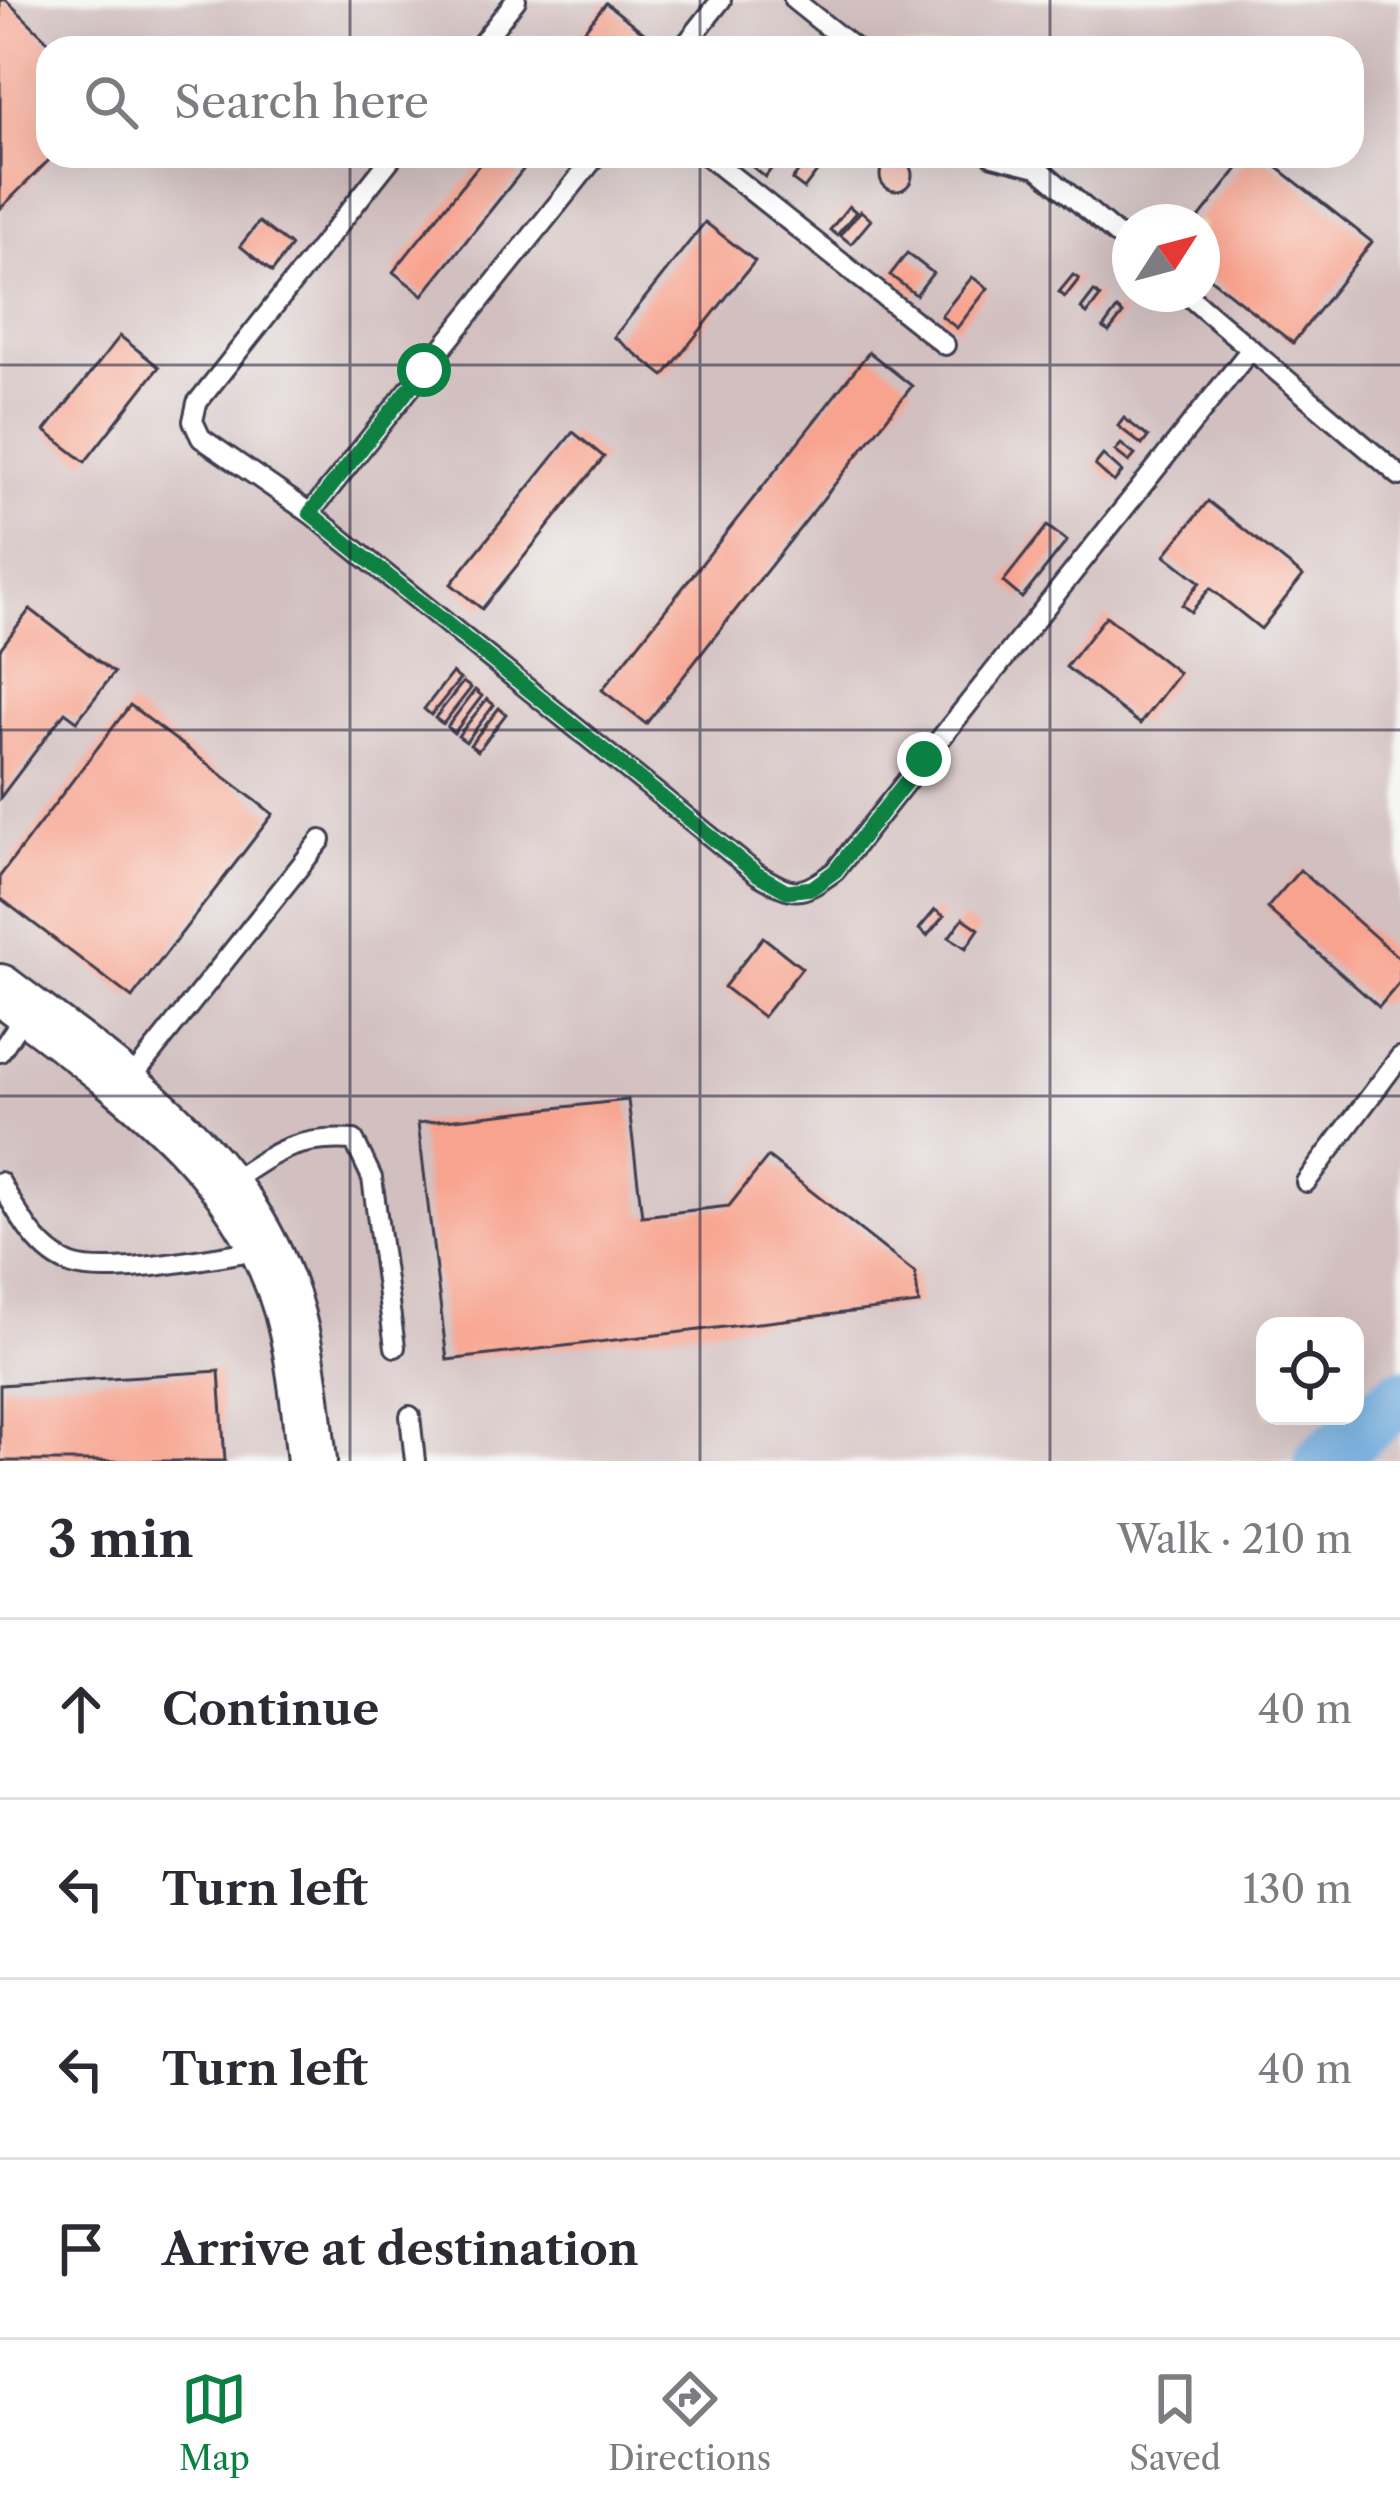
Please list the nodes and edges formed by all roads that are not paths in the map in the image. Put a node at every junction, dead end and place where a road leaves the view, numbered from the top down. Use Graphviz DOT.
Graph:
graph roads {
  1 [pos="516,0"];
  2 [pos="721,0"];
  3 [pos="794,0"];
  4 [pos="488,36"];
  5 [pos="692,36"];
  6 [pos="839,36"];
  7 [pos="383,168"];
  8 [pos="586,168"];
  9 [pos="722,168"];
  10 [pos="1037,168"];
  11 [pos="1112,231"];
  12 [pos="1207,312"];
  13 [pos="945,345"];
  14 [pos="1251,349"];
  15 [pos="1400,476"];
  16 [pos="310,513"];
  17 [pos="321,839"];
  18 [pos="14,1000"];
  19 [pos="0,1052"];
  20 [pos="1400,1057"];
  21 [pos="126,1085"];
  22 [pos="0,1182"];
  23 [pos="1306,1183"];
  24 [pos="226,1185"];
  25 [pos="266,1249"];
  26 [pos="395,1346"];
  27 [pos="410,1416"];
  28 [pos="312,1461"];
  29 [pos="416,1461"];
  1 -- 4 [label="lane"];
  2 -- 5 [label="lane"];
  3 -- 6 [label="lane"];
  7 -- 16 [label="lane"];
  8 -- 16 [label="lane"];
  9 -- 13 [label="lane"];
  10 -- 11 [label="lane"];
  12 -- 14 [label="lane"];
  14 -- 15 [label="lane"];
  14 -- 16 [label="lane"];
  17 -- 21 [label="lane"];
  18 -- 19 [label="lane"];
  18 -- 21 [label="street"];
  20 -- 23 [label="lane"];
  21 -- 24 [label="street"];
  22 -- 25 [label="lane"];
  24 -- 25 [label="street"];
  24 -- 26 [label="lane"];
  25 -- 28 [label="street"];
  27 -- 29 [label="lane"];
}
